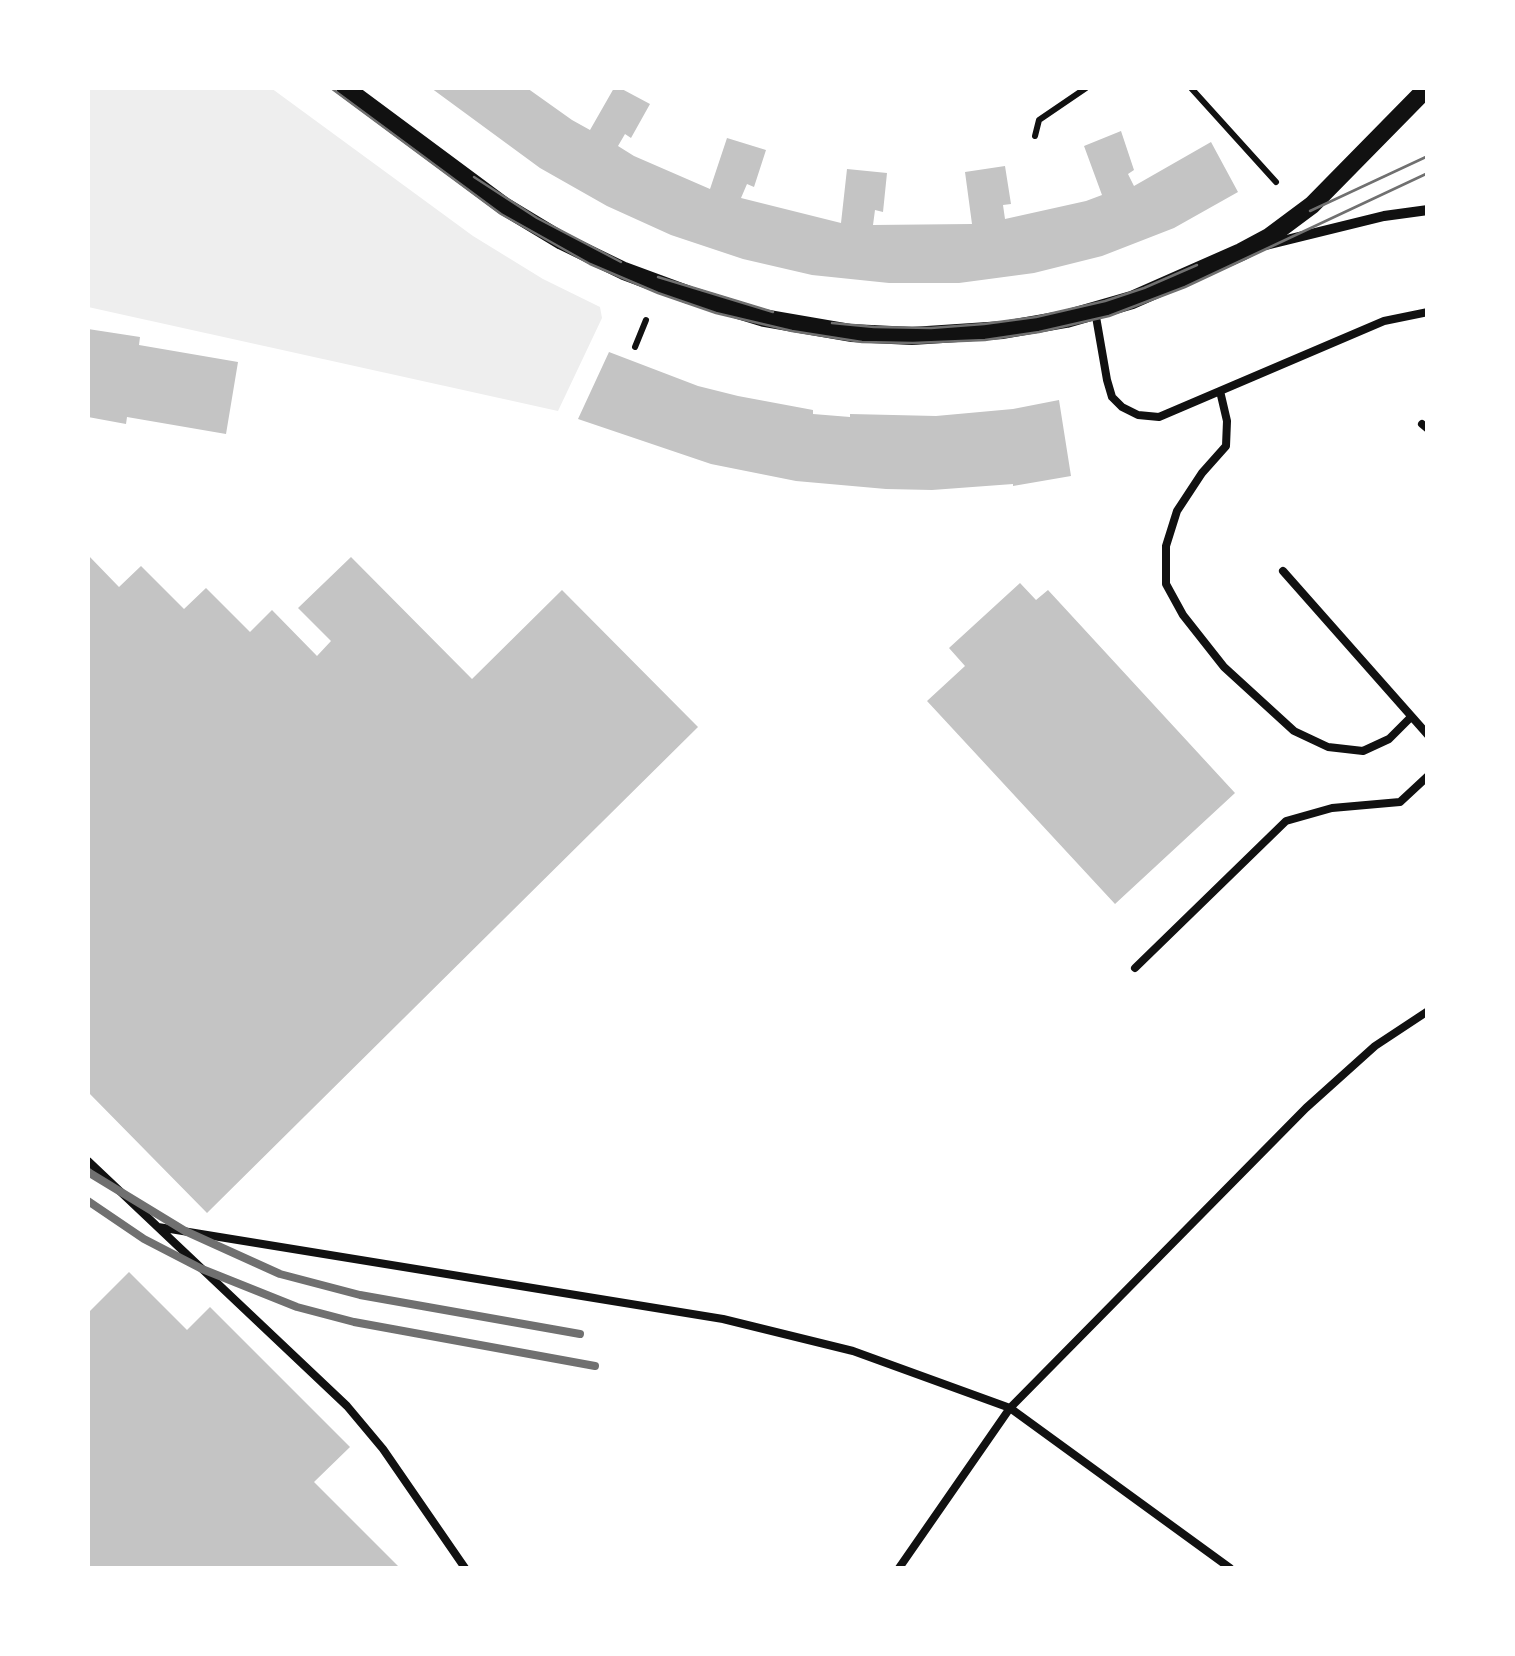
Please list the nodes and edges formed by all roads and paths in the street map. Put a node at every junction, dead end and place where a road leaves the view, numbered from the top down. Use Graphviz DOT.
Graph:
graph roads {
  1 [pos="344,88"];
  2 [pos="1086,88"];
  3 [pos="1192,88"];
  4 [pos="1427,88"];
  5 [pos="1035,136"];
  6 [pos="1276,182"];
  7 [pos="1428,210"];
  8 [pos="1242,252"];
  9 [pos="1095,311"];
  10 [pos="1428,312"];
  11 [pos="646,320"];
  12 [pos="635,347"];
  13 [pos="1220,391"];
  14 [pos="1283,571"];
  15 [pos="1411,717"];
  16 [pos="1428,735"];
  17 [pos="1428,776"];
  18 [pos="1134,968"];
  19 [pos="1428,1011"];
  20 [pos="88,1160"];
  21 [pos="158,1228"];
  22 [pos="1010,1408"];
  23 [pos="464,1568"];
  24 [pos="899,1568"];
  25 [pos="1230,1568"];
  1 -- 9 [label="street"];
  2 -- 5 [label="path"];
  3 -- 6 [label="path"];
  4 -- 8 [label="street"];
  7 -- 8 [label="street"];
  8 -- 9 [label="street"];
  9 -- 13 [label="lane"];
  10 -- 13 [label="lane"];
  11 -- 12 [label="path"];
  13 -- 15 [label="lane"];
  14 -- 15 [label="lane"];
  15 -- 16 [label="lane"];
  17 -- 18 [label="lane"];
  19 -- 22 [label="lane"];
  20 -- 21 [label="lane"];
  21 -- 22 [label="lane"];
  21 -- 23 [label="lane"];
  22 -- 24 [label="lane"];
  22 -- 25 [label="lane"];
}
